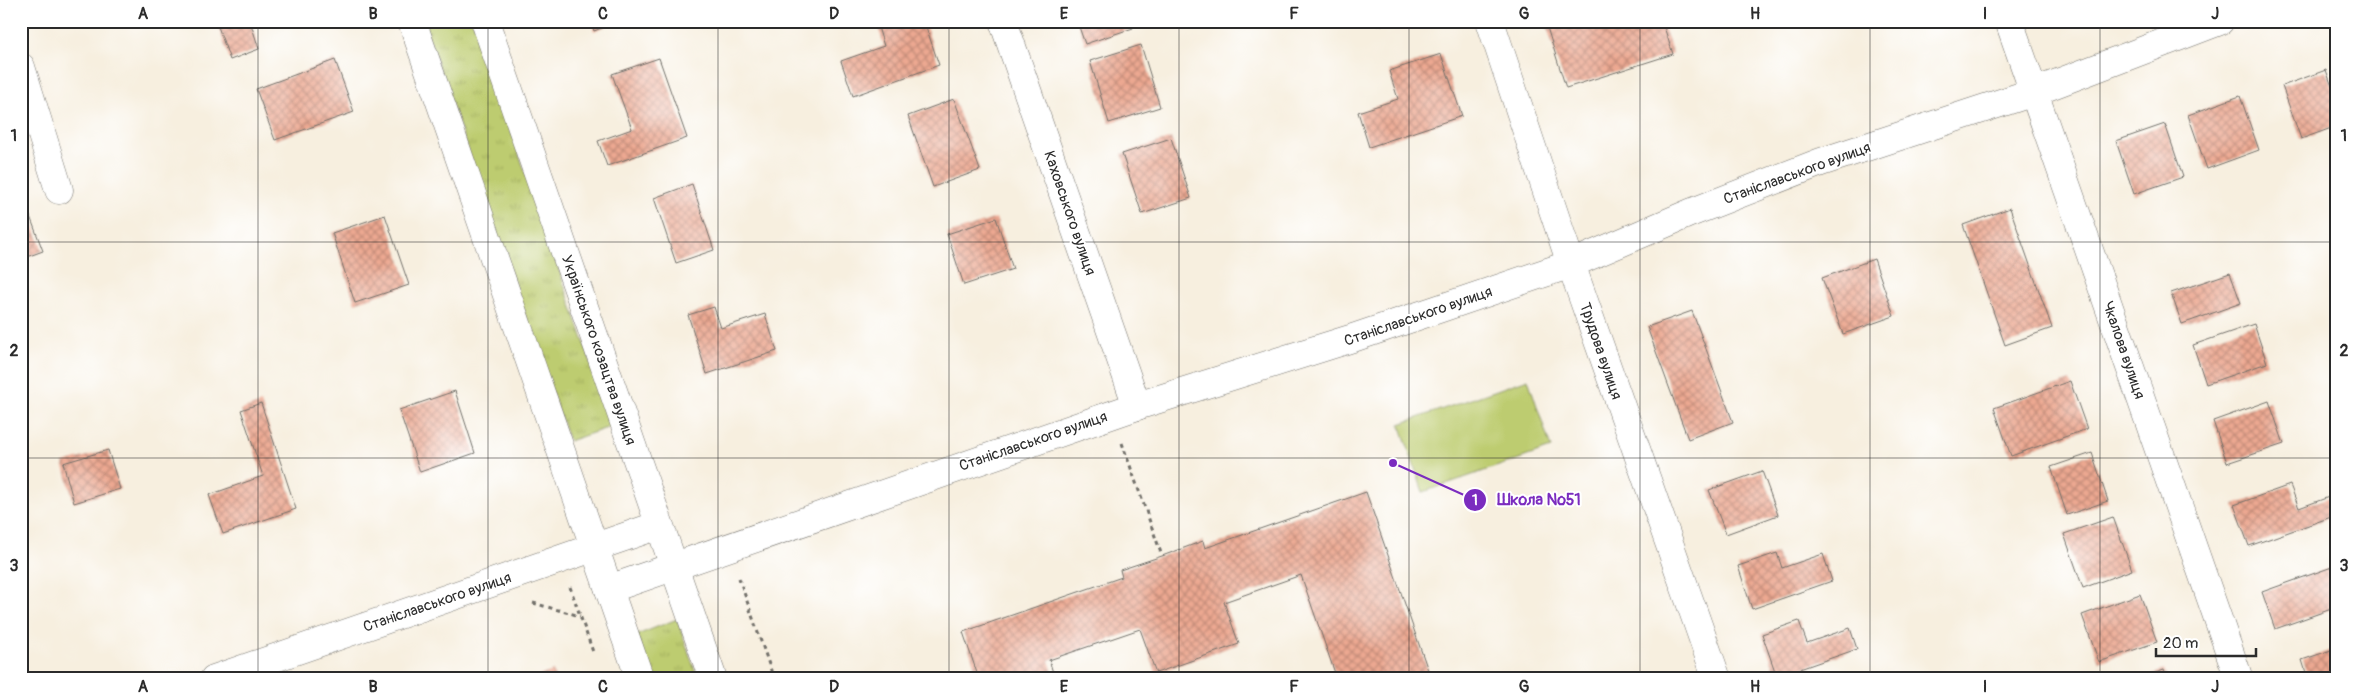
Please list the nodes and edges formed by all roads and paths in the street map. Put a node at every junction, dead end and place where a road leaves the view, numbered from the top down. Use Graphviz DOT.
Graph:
graph roads {
  1 [pos="412,21"];
  2 [pos="485,21"];
  3 [pos="1003,21"];
  4 [pos="1490,21"];
  5 [pos="2009,21"];
  6 [pos="2220,21"];
  7 [pos="21,67"];
  8 [pos="2034,92"];
  9 [pos="59,190"];
  10 [pos="1571,264"];
  11 [pos="1124,410"];
  12 [pos="659,525"];
  13 [pos="594,547"];
  14 [pos="1162,556"];
  15 [pos="560,559"];
  16 [pos="674,566"];
  17 [pos="609,589"];
  18 [pos="747,600"];
  19 [pos="593,652"];
  20 [pos="223,677"];
  21 [pos="640,679"];
  22 [pos="712,679"];
  23 [pos="774,679"];
  24 [pos="1717,679"];
  25 [pos="2239,679"];
  1 -- 13 [label="street"];
  2 -- 12 [label="street, Українського козацтва вулиця"];
  3 -- 11 [label="street, Каховського вулиця"];
  4 -- 10 [label="street, Трудова вулиця"];
  5 -- 8 [label="street, Чкалова вулиця"];
  6 -- 8 [label="street, Станіславського вулиця"];
  7 -- 9 [label="street"];
  8 -- 10 [label="street, Станіславського вулиця"];
  8 -- 25 [label="street, Чкалова вулиця"];
  10 -- 11 [label="street, Станіславського вулиця"];
  10 -- 24 [label="street, Трудова вулиця"];
  11 -- 14 [label="path"];
  11 -- 16 [label="street, Станіславського вулиця"];
  12 -- 13 [label="street, Станіславського вулиця"];
  12 -- 16 [label="street, Українського козацтва вулиця"];
  13 -- 15 [label="street, Станіславського вулиця"];
  13 -- 17 [label="street"];
  15 -- 19 [label="path"];
  15 -- 20 [label="street, Станіславського вулиця"];
  16 -- 17 [label="street, Станіславського вулиця"];
  16 -- 22 [label="street, Українського козацтва вулиця"];
  17 -- 21 [label="street"];
  18 -- 23 [label="path"];
}
